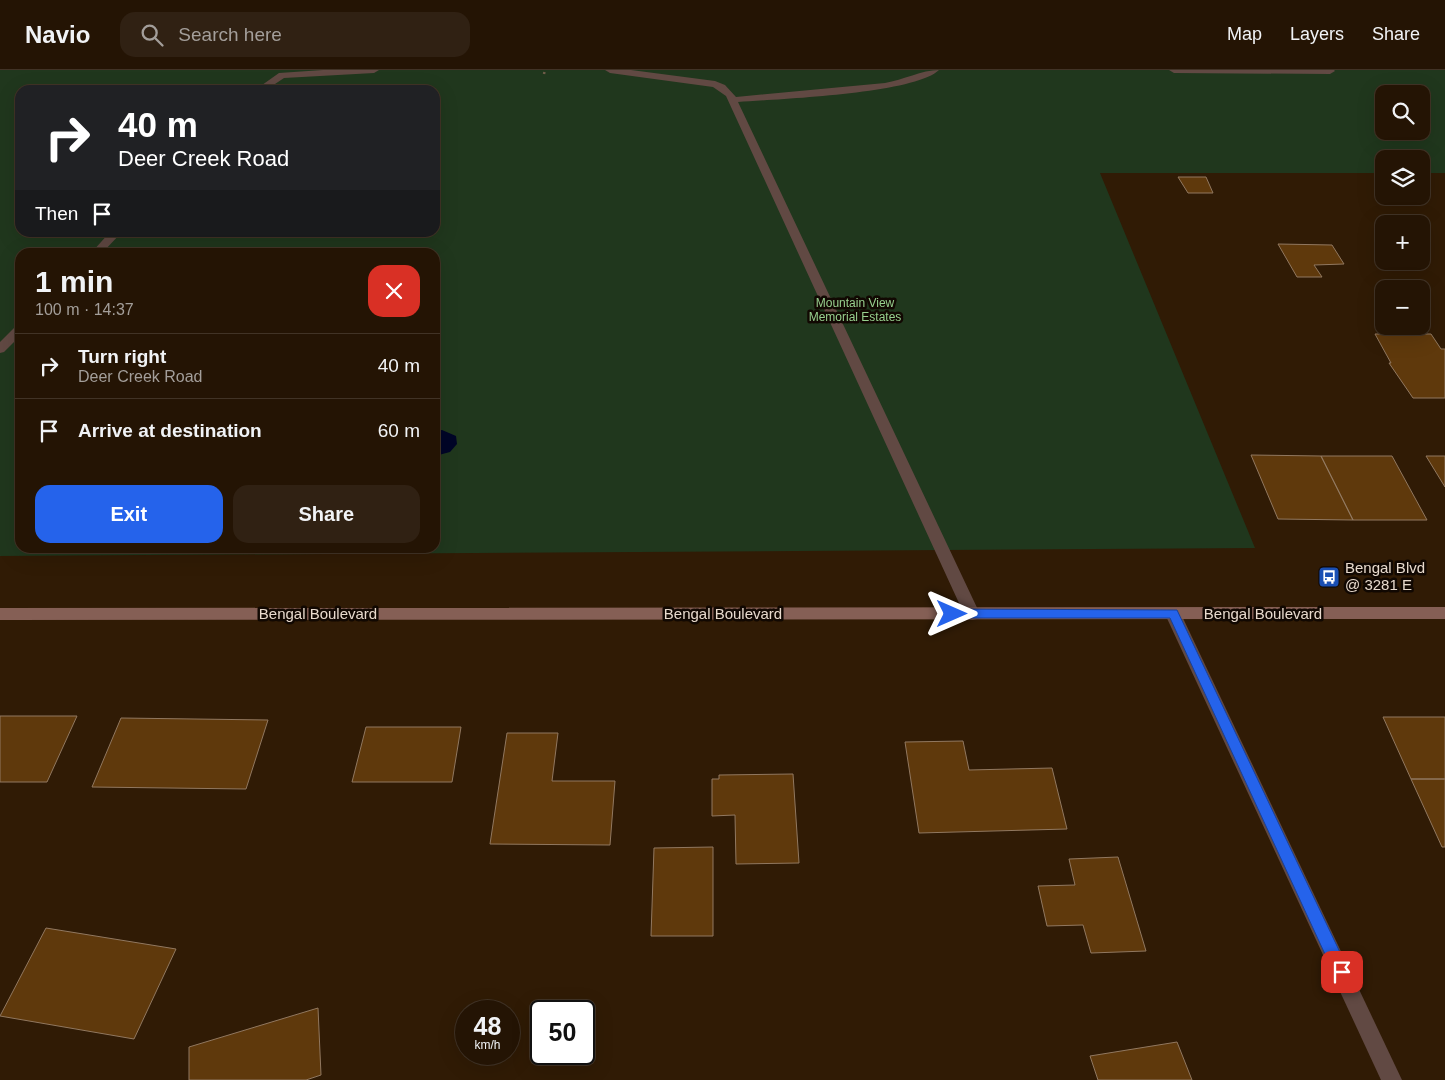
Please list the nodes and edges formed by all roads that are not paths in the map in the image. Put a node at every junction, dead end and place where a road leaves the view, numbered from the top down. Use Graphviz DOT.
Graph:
graph roads {
  1 [pos="273,70"];
  2 [pos="374,70"];
  3 [pos="610,70"];
  4 [pos="934,70"];
  5 [pos="1174,70"];
  6 [pos="1330,71"];
  7 [pos="282,75"];
  8 [pos="267,85"];
  9 [pos="733,100"];
  10 [pos="112,237"];
  11 [pos="101,248"];
  12 [pos="15,334"];
  13 [pos="0,349"];
  14 [pos="1445,613"];
  15 [pos="0,614"];
  16 [pos="972,614"];
  17 [pos="1173,614"];
  18 [pos="1392,1080"];
  1 -- 7 [label="street"];
  2 -- 7 [label="street"];
  3 -- 9 [label="street"];
  4 -- 9 [label="street"];
  5 -- 6 [label="street"];
  7 -- 8 [label="street"];
  9 -- 16 [label="street"];
  10 -- 11 [label="street"];
  12 -- 13 [label="street"];
  14 -- 17 [label="main road, Bengal Boulevard"];
  15 -- 16 [label="main road, Bengal Boulevard"];
  16 -- 17 [label="main road, Bengal Boulevard"];
  17 -- 18 [label="street"];
}
